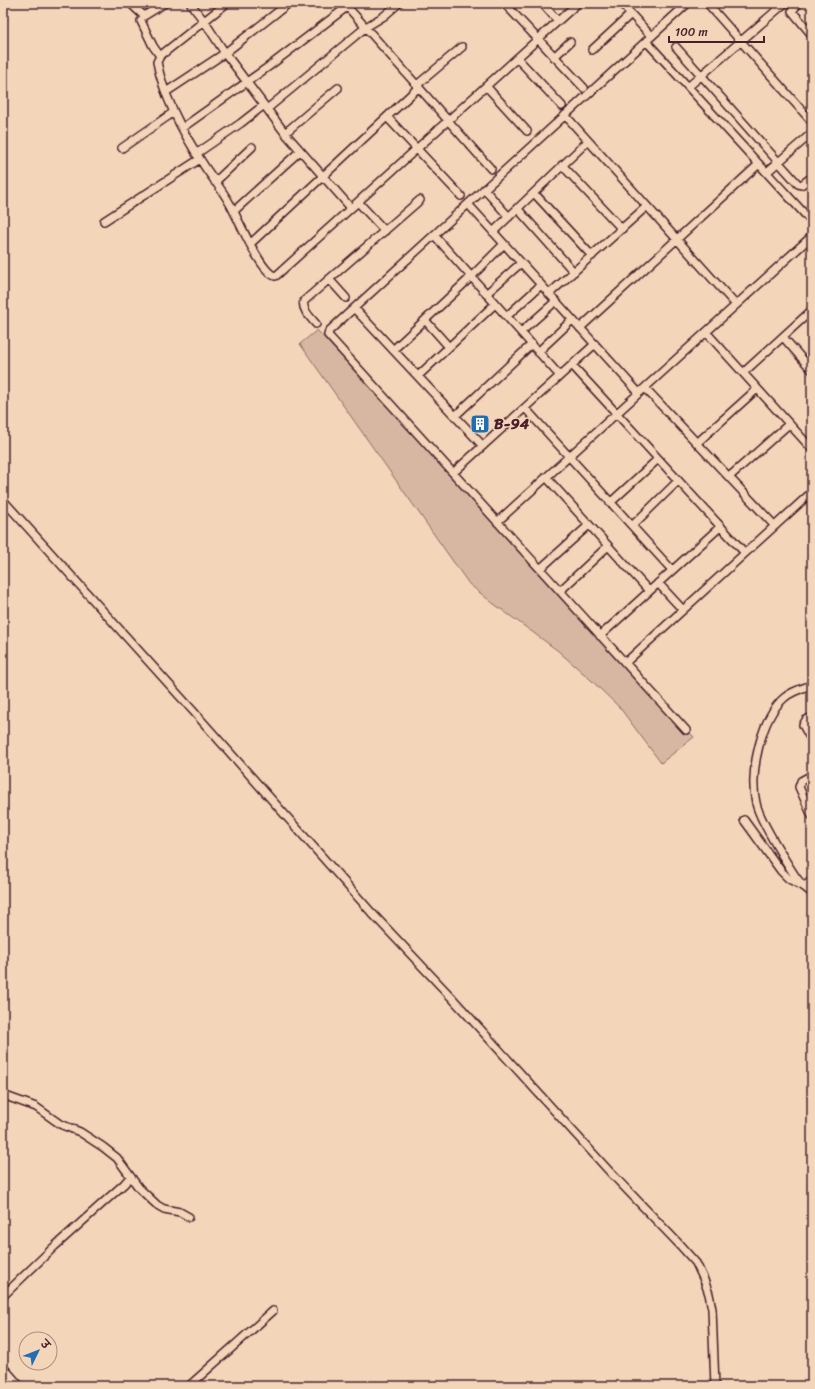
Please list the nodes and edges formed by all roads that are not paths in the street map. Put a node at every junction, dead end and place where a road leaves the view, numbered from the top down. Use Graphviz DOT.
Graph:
graph roads {
  1 [pos="130,3"];
  2 [pos="165,3"];
  3 [pos="190,3"];
  4 [pos="227,3"];
  5 [pos="289,3"];
  6 [pos="399,3"];
  7 [pos="504,3"];
  8 [pos="542,3"];
  9 [pos="578,3"];
  10 [pos="621,3"];
  11 [pos="688,3"];
  12 [pos="785,3"];
  13 [pos="799,3"];
  14 [pos="348,4"];
  15 [pos="708,4"];
  16 [pos="631,14"];
  17 [pos="141,21"];
  18 [pos="204,21"];
  19 [pos="558,21"];
  20 [pos="366,27"];
  21 [pos="812,35"];
  22 [pos="538,39"];
  23 [pos="649,39"];
  24 [pos="741,41"];
  25 [pos="570,42"];
  26 [pos="462,47"];
  27 [pos="676,47"];
  28 [pos="592,50"];
  29 [pos="225,53"];
  30 [pos="160,56"];
  31 [pos="554,57"];
  32 [pos="517,58"];
  33 [pos="701,75"];
  34 [pos="247,82"];
  35 [pos="418,86"];
  36 [pos="486,86"];
  37 [pos="688,87"];
  38 [pos="338,88"];
  39 [pos="584,88"];
  40 [pos="166,92"];
  41 [pos="562,106"];
  42 [pos="265,107"];
  43 [pos="174,112"];
  44 [pos="565,115"];
  45 [pos="387,117"];
  46 [pos="448,120"];
  47 [pos="812,122"];
  48 [pos="182,128"];
  49 [pos="527,131"];
  50 [pos="285,133"];
  51 [pos="812,133"];
  52 [pos="588,141"];
  53 [pos="252,147"];
  54 [pos="122,148"];
  55 [pos="417,149"];
  56 [pos="300,151"];
  57 [pos="198,156"];
  58 [pos="779,162"];
  59 [pos="759,164"];
  60 [pos="562,165"];
  61 [pos="491,169"];
  62 [pos="767,172"];
  63 [pos="322,177"];
  64 [pos="812,177"];
  65 [pos="215,182"];
  66 [pos="484,189"];
  67 [pos="534,193"];
  68 [pos="461,196"];
  69 [pos="420,200"];
  70 [pos="358,202"];
  71 [pos="468,204"];
  72 [pos="647,206"];
  73 [pos="351,208"];
  74 [pos="517,208"];
  75 [pos="234,211"];
  76 [pos="509,217"];
  77 [pos="104,221"];
  78 [pos="812,222"];
  79 [pos="622,229"];
  80 [pos="385,231"];
  81 [pos="493,232"];
  82 [pos="434,235"];
  83 [pos="812,236"];
  84 [pos="677,239"];
  85 [pos="250,244"];
  86 [pos="504,244"];
  87 [pos="592,256"];
  88 [pos="521,263"];
  89 [pos="574,272"];
  90 [pos="471,277"];
  91 [pos="329,279"];
  92 [pos="541,285"];
  93 [pos="486,294"];
  94 [pos="549,294"];
  95 [pos="346,298"];
  96 [pos="556,301"];
  97 [pos="495,304"];
  98 [pos="736,305"];
  99 [pos="354,308"];
  100 [pos="812,310"];
  101 [pos="507,316"];
  102 [pos="425,320"];
  103 [pos="572,320"];
  104 [pos="316,324"];
  105 [pos="580,328"];
  106 [pos="521,332"];
  107 [pos="706,332"];
  108 [pos="783,337"];
  109 [pos="532,344"];
  110 [pos="595,344"];
  111 [pos="449,347"];
  112 [pos="393,350"];
  113 [pos="538,352"];
  114 [pos="572,365"];
  115 [pos="812,370"];
  116 [pos="743,373"];
  117 [pos="418,376"];
  118 [pos="560,376"];
  119 [pos="645,388"];
  120 [pos="757,389"];
  121 [pos="639,393"];
  122 [pos="525,408"];
  123 [pos="616,414"];
  124 [pos="455,416"];
  125 [pos="789,424"];
  126 [pos="697,443"];
  127 [pos="483,446"];
  128 [pos="812,449"];
  129 [pos="569,457"];
  130 [pos="658,459"];
  131 [pos="453,473"];
  132 [pos="546,477"];
  133 [pos="729,477"];
  134 [pos="678,481"];
  135 [pos="812,492"];
  136 [pos="3,500"];
  137 [pos="610,502"];
  138 [pos="497,522"];
  139 [pos="589,524"];
  140 [pos="632,526"];
  141 [pos="775,526"];
  142 [pos="720,527"];
  143 [pos="608,546"];
  144 [pos="745,554"];
  145 [pos="540,569"];
  146 [pos="672,570"];
  147 [pos="658,583"];
  148 [pos="560,591"];
  149 [pos="649,591"];
  150 [pos="683,610"];
  151 [pos="600,636"];
  152 [pos="625,663"];
  153 [pos="811,688"];
  154 [pos="812,716"];
  155 [pos="686,730"];
  156 [pos="812,741"];
  157 [pos="812,775"];
  158 [pos="812,816"];
  159 [pos="744,820"];
  160 [pos="812,880"];
  161 [pos="803,886"];
  162 [pos="812,893"];
  163 [pos="3,1095"];
  164 [pos="130,1177"];
  165 [pos="189,1217"];
  166 [pos="3,1296"];
  167 [pos="273,1311"];
  168 [pos="3,1367"];
  169 [pos="20,1386"];
  170 [pos="189,1386"];
  171 [pos="715,1386"];
  1 -- 2 [label="street"];
  3 -- 18 [label="street"];
  4 -- 18 [label="street"];
  5 -- 29 [label="street"];
  6 -- 20 [label="street"];
  7 -- 22 [label="street"];
  8 -- 19 [label="street"];
  9 -- 19 [label="street"];
  10 -- 16 [label="street"];
  11 -- 23 [label="street"];
  12 -- 24 [label="street"];
  13 -- 21 [label="street"];
  14 -- 20 [label="street"];
  14 -- 34 [label="street"];
  15 -- 24 [label="street"];
  16 -- 23 [label="street"];
  16 -- 28 [label="street"];
  17 -- 30 [label="street"];
  18 -- 29 [label="street"];
  18 -- 30 [label="street"];
  19 -- 22 [label="street"];
  20 -- 35 [label="street"];
  20 -- 42 [label="street"];
  22 -- 31 [label="street"];
  22 -- 32 [label="street"];
  23 -- 37 [label="street"];
  23 -- 44 [label="street"];
  24 -- 33 [label="street"];
  24 -- 47 [label="street"];
  25 -- 31 [label="street"];
  26 -- 35 [label="street"];
  27 -- 33 [label="street"];
  29 -- 34 [label="street"];
  29 -- 40 [label="street"];
  30 -- 40 [label="street"];
  31 -- 39 [label="street"];
  32 -- 36 [label="street"];
  32 -- 41 [label="street"];
  33 -- 37 [label="street"];
  33 -- 58 [label="street"];
  34 -- 42 [label="street"];
  34 -- 48 [label="street"];
  35 -- 45 [label="street"];
  35 -- 46 [label="street"];
  36 -- 46 [label="street"];
  36 -- 49 [label="street"];
  37 -- 59 [label="street"];
  38 -- 50 [label="street"];
  40 -- 43 [label="street"];
  42 -- 50 [label="street"];
  42 -- 57 [label="street"];
  43 -- 48 [label="street"];
  43 -- 54 [label="street"];
  44 -- 52 [label="street"];
  44 -- 66 [label="street"];
  45 -- 55 [label="street"];
  45 -- 63 [label="street"];
  46 -- 55 [label="street"];
  46 -- 61 [label="street"];
  48 -- 57 [label="street"];
  50 -- 56 [label="street"];
  51 -- 58 [label="street"];
  52 -- 60 [label="street"];
  52 -- 72 [label="street"];
  53 -- 65 [label="street"];
  55 -- 68 [label="street"];
  55 -- 70 [label="street"];
  56 -- 63 [label="street"];
  56 -- 75 [label="street"];
  57 -- 65 [label="street"];
  57 -- 77 [label="street"];
  58 -- 62 [label="street"];
  58 -- 64 [label="street"];
  59 -- 62 [label="street"];
  59 -- 84 [label="street"];
  60 -- 67 [label="street"];
  60 -- 79 [label="street"];
  62 -- 78 [label="street"];
  63 -- 73 [label="street"];
  63 -- 85 [label="street"];
  65 -- 75 [label="street"];
  66 -- 71 [label="street"];
  66 -- 76 [label="street"];
  67 -- 74 [label="street"];
  67 -- 87 [label="street"];
  69 -- 80 [label="street"];
  70 -- 73 [label="street"];
  70 -- 80 [label="street"];
  71 -- 81 [label="street"];
  71 -- 82 [label="street"];
  72 -- 79 [label="street"];
  72 -- 84 [label="street"];
  73 -- 85 [label="street"];
  74 -- 76 [label="street"];
  74 -- 89 [label="street"];
  75 -- 85 [label="street"];
  76 -- 81 [label="street"];
  79 -- 87 [label="street"];
  80 -- 91 [label="street"];
  81 -- 86 [label="street"];
  82 -- 90 [label="street"];
  82 -- 99 [label="street"];
  83 -- 98 [label="street"];
  84 -- 98 [label="street"];
  84 -- 105 [label="street"];
  86 -- 88 [label="street"];
  86 -- 90 [label="street"];
  87 -- 89 [label="street"];
  88 -- 92 [label="street"];
  88 -- 93 [label="street"];
  89 -- 94 [label="street"];
  90 -- 93 [label="street"];
  90 -- 102 [label="street"];
  91 -- 95 [label="street"];
  91 -- 104 [label="street"];
  92 -- 94 [label="street"];
  92 -- 101 [label="street"];
  93 -- 97 [label="street"];
  94 -- 96 [label="street"];
  96 -- 103 [label="street"];
  96 -- 106 [label="street"];
  97 -- 101 [label="street"];
  97 -- 111 [label="street"];
  98 -- 107 [label="street"];
  99 -- 112 [label="street"];
  99 -- 131 [label="street"];
  100 -- 108 [label="street"];
  101 -- 106 [label="street"];
  102 -- 111 [label="street"];
  102 -- 112 [label="street"];
  103 -- 105 [label="street"];
  103 -- 113 [label="street"];
  105 -- 110 [label="street"];
  106 -- 109 [label="street"];
  107 -- 116 [label="street"];
  107 -- 119 [label="street"];
  108 -- 115 [label="street"];
  108 -- 116 [label="street"];
  109 -- 113 [label="street"];
  109 -- 124 [label="street"];
  110 -- 114 [label="street"];
  110 -- 121 [label="street"];
  111 -- 117 [label="street"];
  112 -- 117 [label="street"];
  113 -- 118 [label="street"];
  114 -- 118 [label="street"];
  114 -- 123 [label="street"];
  116 -- 120 [label="street"];
  117 -- 124 [label="street"];
  118 -- 122 [label="street"];
  119 -- 121 [label="street"];
  119 -- 126 [label="street"];
  120 -- 125 [label="street"];
  120 -- 126 [label="street"];
  121 -- 123 [label="street"];
  122 -- 127 [label="street"];
  122 -- 129 [label="street"];
  123 -- 129 [label="street"];
  123 -- 130 [label="street"];
  124 -- 127 [label="street"];
  125 -- 128 [label="street"];
  125 -- 133 [label="street"];
  126 -- 133 [label="street"];
  127 -- 131 [label="street"];
  129 -- 132 [label="street"];
  129 -- 137 [label="street"];
  130 -- 134 [label="street"];
  130 -- 137 [label="street"];
  131 -- 138 [label="street"];
  132 -- 138 [label="street"];
  132 -- 139 [label="street"];
  133 -- 141 [label="street"];
  134 -- 140 [label="street"];
  134 -- 142 [label="street"];
  135 -- 141 [label="street"];
  136 -- 171 [label="street"];
  137 -- 140 [label="street"];
  138 -- 145 [label="street"];
  139 -- 143 [label="street"];
  139 -- 145 [label="street"];
  140 -- 146 [label="street"];
  141 -- 144 [label="street"];
  142 -- 144 [label="street"];
  142 -- 146 [label="street"];
  143 -- 148 [label="street"];
  143 -- 149 [label="street"];
  144 -- 150 [label="street"];
  145 -- 148 [label="street"];
  146 -- 147 [label="street"];
  147 -- 149 [label="street"];
  147 -- 150 [label="street"];
  148 -- 151 [label="street"];
  149 -- 151 [label="street"];
  150 -- 152 [label="street"];
  151 -- 152 [label="street"];
  152 -- 155 [label="street"];
  153 -- 161 [label="street"];
  154 -- 156 [label="street"];
  157 -- 158 [label="street"];
  159 -- 161 [label="street"];
  160 -- 161 [label="street"];
  161 -- 162 [label="street"];
  163 -- 164 [label="street"];
  164 -- 165 [label="street"];
  164 -- 166 [label="street"];
  167 -- 170 [label="street"];
  168 -- 169 [label="street"];
}
